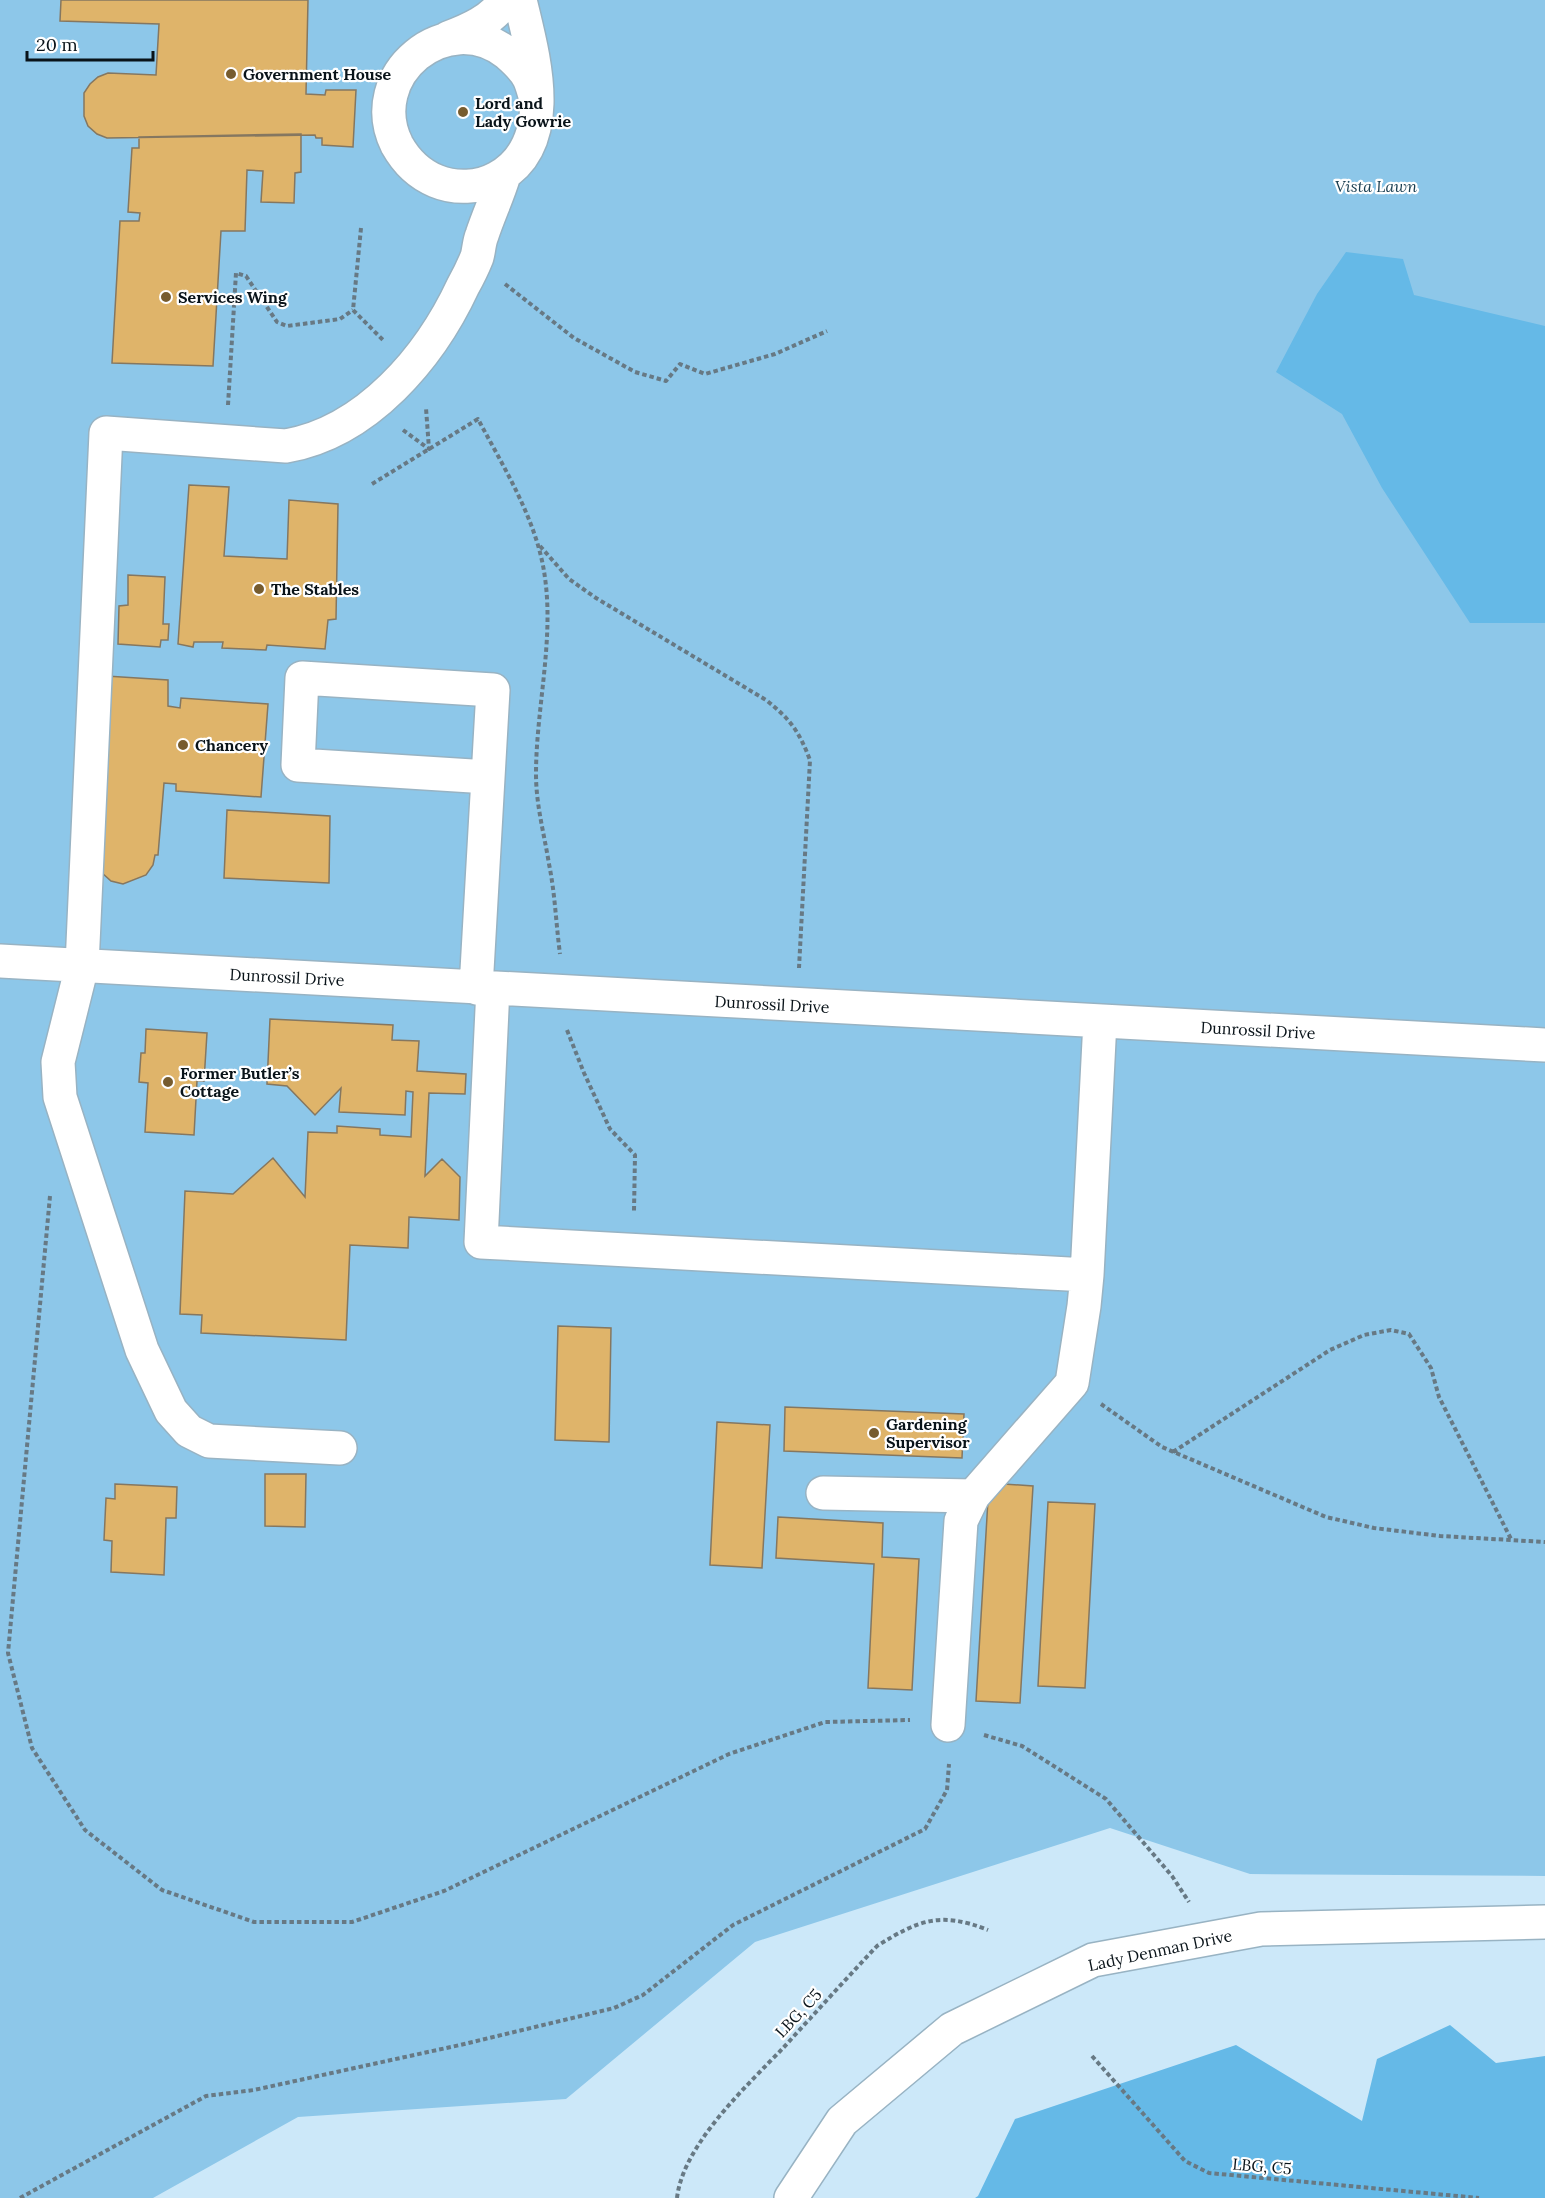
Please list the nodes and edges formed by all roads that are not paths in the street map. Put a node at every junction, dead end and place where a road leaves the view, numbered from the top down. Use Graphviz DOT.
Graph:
graph roads {
  1 [pos="505,0"];
  2 [pos="520,0"];
  3 [pos="441,41"];
  4 [pos="536,99"];
  5 [pos="504,175"];
  6 [pos="436,182"];
  7 [pos="479,246"];
  8 [pos="488,777"];
  9 [pos="0,961"];
  10 [pos="82,966"];
  11 [pos="485,988"];
  12 [pos="1100,1021"];
  13 [pos="1545,1045"];
  14 [pos="1087,1275"];
  15 [pos="340,1448"];
  16 [pos="823,1493"];
  17 [pos="973,1496"];
  18 [pos="948,1725"];
  19 [pos="1545,1922"];
  20 [pos="791,2198"];
  1 -- 3 [label="street"];
  2 -- 4 [label="street"];
  3 -- 4 [label="street"];
  3 -- 6 [label="street"];
  4 -- 5 [label="street"];
  5 -- 6 [label="street"];
  5 -- 7 [label="street"];
  6 -- 7 [label="street"];
  7 -- 10 [label="street"];
  8 -- 8 [label="street"];
  8 -- 11 [label="street"];
  9 -- 10 [label="street, Dunrossil Drive"];
  10 -- 11 [label="street, Dunrossil Drive"];
  10 -- 15 [label="street"];
  11 -- 12 [label="street, Dunrossil Drive"];
  11 -- 14 [label="street"];
  12 -- 13 [label="street, Dunrossil Drive"];
  12 -- 14 [label="street"];
  14 -- 17 [label="street"];
  16 -- 17 [label="street"];
  17 -- 18 [label="street"];
  19 -- 20 [label="street, Lady Denman Drive"];
}
